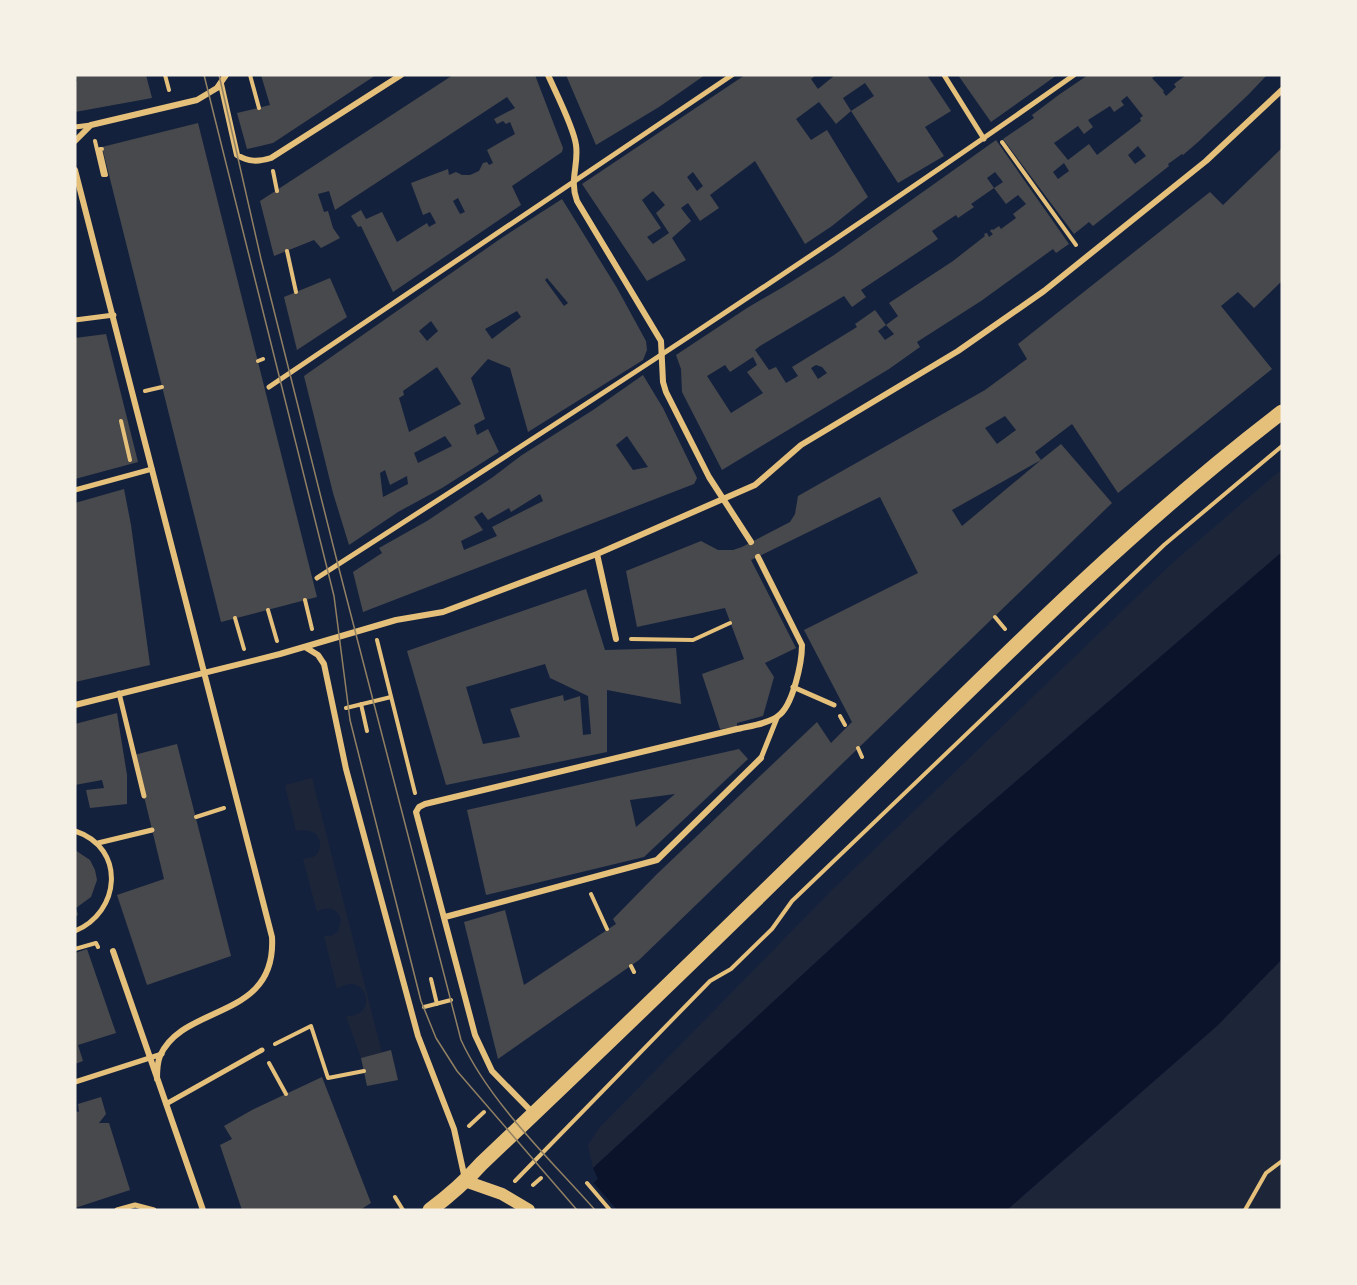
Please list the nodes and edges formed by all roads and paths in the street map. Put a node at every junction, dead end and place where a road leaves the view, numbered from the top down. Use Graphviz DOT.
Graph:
graph roads {
  1 [pos="226,75"];
  2 [pos="250,75"];
  3 [pos="401,75"];
  4 [pos="548,75"];
  5 [pos="732,75"];
  6 [pos="944,75"];
  7 [pos="1074,75"];
  8 [pos="221,84"];
  9 [pos="1282,90"];
  10 [pos="260,108"];
  11 [pos="91,125"];
  12 [pos="75,127"];
  13 [pos="994,132"];
  14 [pos="984,139"];
  15 [pos="75,141"];
  16 [pos="102,149"];
  17 [pos="75,170"];
  18 [pos="573,182"];
  19 [pos="287,251"];
  20 [pos="1086,259"];
  21 [pos="296,292"];
  22 [pos="114,315"];
  23 [pos="75,320"];
  24 [pos="663,354"];
  25 [pos="162,387"];
  26 [pos="269,387"];
  27 [pos="151,390"];
  28 [pos="1282,412"];
  29 [pos="1282,446"];
  30 [pos="152,469"];
  31 [pos="75,490"];
  32 [pos="723,500"];
  33 [pos="751,542"];
  34 [pos="597,554"];
  35 [pos="758,557"];
  36 [pos="317,578"];
  37 [pos="305,600"];
  38 [pos="268,610"];
  39 [pos="995,617"];
  40 [pos="236,618"];
  41 [pos="730,623"];
  42 [pos="374,626"];
  43 [pos="1005,630"];
  44 [pos="616,639"];
  45 [pos="315,644"];
  46 [pos="305,647"];
  47 [pos="280,654"];
  48 [pos="247,662"];
  49 [pos="206,673"];
  50 [pos="794,687"];
  51 [pos="119,693"];
  52 [pos="391,697"];
  53 [pos="361,704"];
  54 [pos="75,705"];
  55 [pos="834,705"];
  56 [pos="334,711"];
  57 [pos="777,718"];
  58 [pos="367,731"];
  59 [pos="858,748"];
  60 [pos="761,758"];
  61 [pos="862,758"];
  62 [pos="144,796"];
  63 [pos="239,804"];
  64 [pos="419,807"];
  65 [pos="196,817"];
  66 [pos="152,830"];
  67 [pos="75,831"];
  68 [pos="98,843"];
  69 [pos="585,879"];
  70 [pos="445,917"];
  71 [pos="607,929"];
  72 [pos="75,931"];
  73 [pos="75,949"];
  74 [pos="113,951"];
  75 [pos="100,954"];
  76 [pos="631,966"];
  77 [pos="634,972"];
  78 [pos="430,979"];
  79 [pos="465,997"];
  80 [pos="437,1004"];
  81 [pos="411,1010"];
  82 [pos="162,1053"];
  83 [pos="264,1053"];
  84 [pos="150,1057"];
  85 [pos="364,1071"];
  86 [pos="158,1079"];
  87 [pos="75,1082"];
  88 [pos="286,1094"];
  89 [pos="166,1104"];
  90 [pos="483,1112"];
  91 [pos="534,1114"];
  92 [pos="464,1132"];
  93 [pos="1282,1161"];
  94 [pos="541,1178"];
  95 [pos="465,1181"];
  96 [pos="587,1183"];
  97 [pos="533,1185"];
  98 [pos="502,1194"];
  99 [pos="395,1197"];
  100 [pos="403,1209"];
  101 [pos="117,1210"];
  102 [pos="154,1210"];
  103 [pos="202,1210"];
  104 [pos="430,1210"];
  105 [pos="529,1210"];
  106 [pos="610,1210"];
  107 [pos="1245,1210"];
  1 -- 8 [label="street"];
  2 -- 10 [label="path"];
  3 -- 8 [label="street"];
  4 -- 18 [label="street"];
  5 -- 18 [label="street"];
  6 -- 14 [label="street"];
  7 -- 13 [label="street"];
  8 -- 11 [label="street"];
  9 -- 20 [label="street"];
  11 -- 12 [label="street"];
  11 -- 15 [label="street"];
  11 -- 16 [label="path"];
  13 -- 14 [label="street"];
  13 -- 20 [label="path"];
  14 -- 24 [label="street"];
  17 -- 22 [label="street"];
  18 -- 24 [label="street"];
  18 -- 26 [label="street"];
  19 -- 21 [label="path"];
  20 -- 32 [label="street"];
  22 -- 23 [label="street"];
  22 -- 30 [label="street"];
  24 -- 32 [label="street"];
  24 -- 36 [label="street"];
  25 -- 27 [label="path"];
  28 -- 91 [label="main road"];
  29 -- 98 [label="path"];
  30 -- 31 [label="street"];
  30 -- 49 [label="street"];
  32 -- 33 [label="street"];
  32 -- 34 [label="street"];
  34 -- 42 [label="street"];
  34 -- 44 [label="street"];
  35 -- 50 [label="street"];
  37 -- 45 [label="path"];
  38 -- 47 [label="path"];
  39 -- 43 [label="path"];
  40 -- 48 [label="path"];
  41 -- 44 [label="path"];
  42 -- 45 [label="street"];
  42 -- 52 [label="path"];
  45 -- 46 [label="street"];
  46 -- 47 [label="street"];
  46 -- 56 [label="street"];
  47 -- 48 [label="street"];
  48 -- 49 [label="street"];
  49 -- 51 [label="street"];
  49 -- 63 [label="street"];
  50 -- 55 [label="street"];
  50 -- 57 [label="street"];
  51 -- 54 [label="street"];
  51 -- 62 [label="street"];
  52 -- 53 [label="path"];
  52 -- 64 [label="path"];
  53 -- 56 [label="path"];
  53 -- 58 [label="path"];
  56 -- 81 [label="street"];
  57 -- 60 [label="street"];
  57 -- 64 [label="street"];
  59 -- 61 [label="path"];
  60 -- 69 [label="street"];
  63 -- 65 [label="path"];
  63 -- 82 [label="street"];
  64 -- 70 [label="street"];
  66 -- 68 [label="street"];
  67 -- 68 [label="street"];
  68 -- 72 [label="street"];
  69 -- 70 [label="street"];
  69 -- 71 [label="path"];
  70 -- 79 [label="street"];
  73 -- 75 [label="path"];
  74 -- 84 [label="street"];
  76 -- 77 [label="path"];
  78 -- 80 [label="path"];
  79 -- 80 [label="path"];
  79 -- 91 [label="street"];
  80 -- 81 [label="path"];
  81 -- 95 [label="street"];
  82 -- 84 [label="street"];
  82 -- 86 [label="street"];
  83 -- 85 [label="path"];
  83 -- 88 [label="path"];
  83 -- 89 [label="street"];
  84 -- 86 [label="street"];
  84 -- 87 [label="street"];
  86 -- 89 [label="street"];
  89 -- 103 [label="street"];
  90 -- 92 [label="path"];
  91 -- 95 [label="main road"];
  93 -- 107 [label="path"];
  94 -- 97 [label="path"];
  95 -- 98 [label="main road"];
  95 -- 104 [label="main road"];
  96 -- 106 [label="path"];
  98 -- 105 [label="main road"];
  99 -- 100 [label="path"];
  101 -- 102 [label="street"];
}
